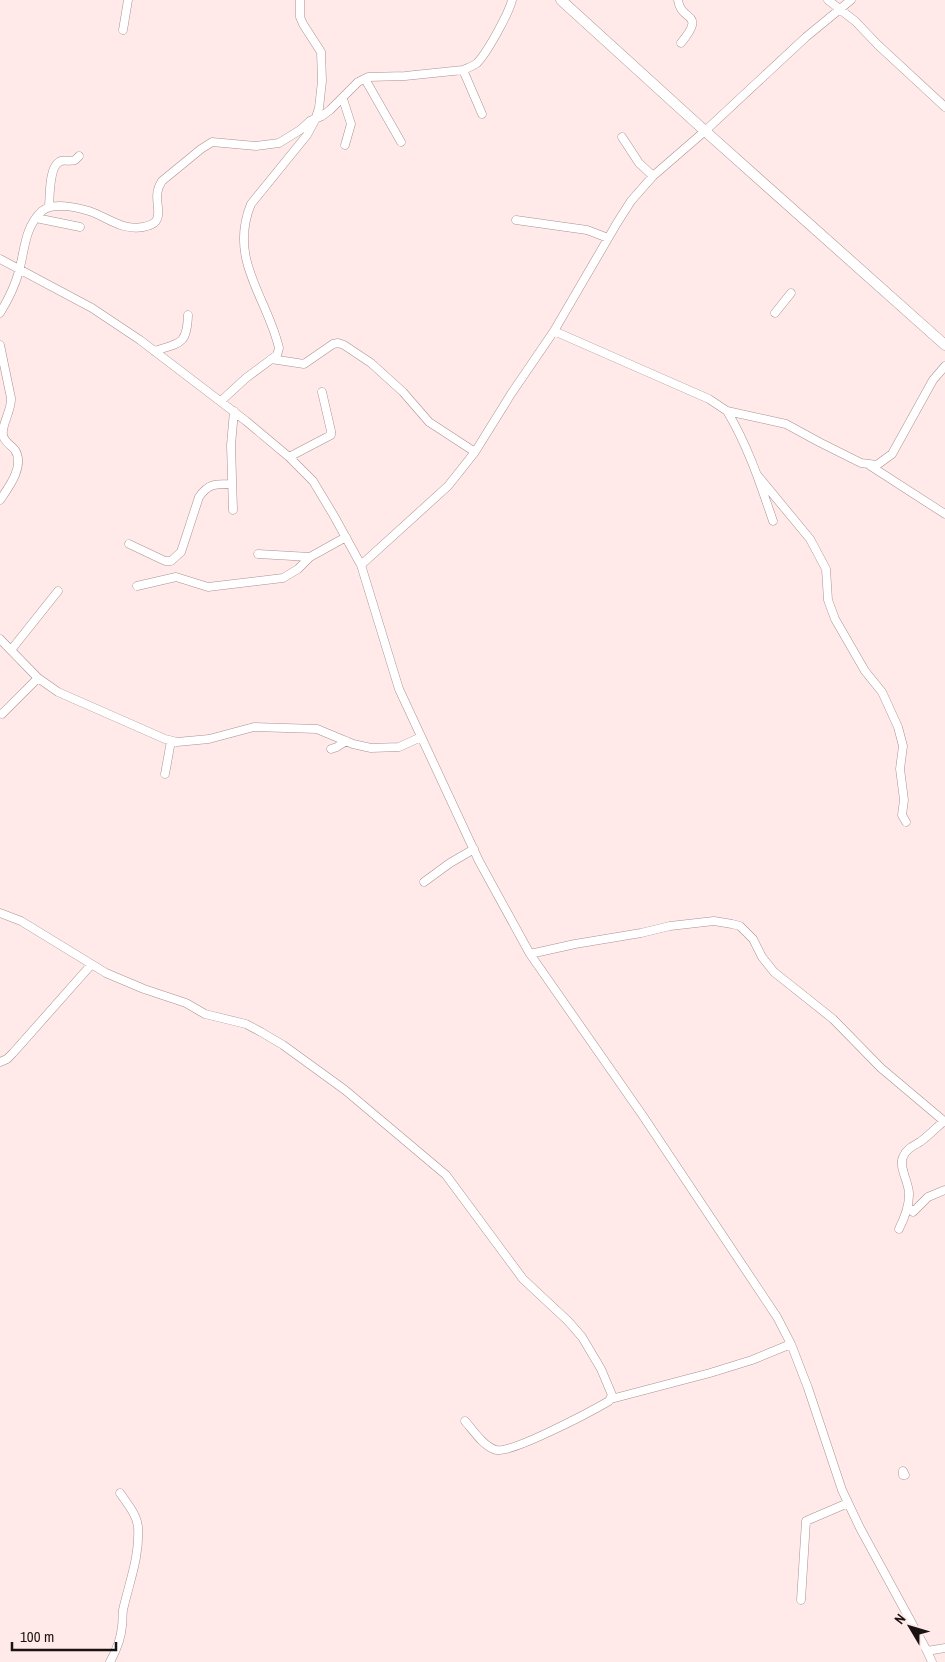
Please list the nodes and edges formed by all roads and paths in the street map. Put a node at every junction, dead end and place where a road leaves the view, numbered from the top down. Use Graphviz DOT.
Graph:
graph roads {
  1 [pos="128,0"];
  2 [pos="300,0"];
  3 [pos="512,0"];
  4 [pos="561,0"];
  5 [pos="678,0"];
  6 [pos="828,0"];
  7 [pos="851,0"];
  8 [pos="841,9"];
  9 [pos="122,30"];
  10 [pos="681,42"];
  11 [pos="463,70"];
  12 [pos="365,79"];
  13 [pos="343,99"];
  14 [pos="945,107"];
  15 [pos="482,114"];
  16 [pos="315,120"];
  17 [pos="705,131"];
  18 [pos="622,137"];
  19 [pos="401,142"];
  20 [pos="345,145"];
  21 [pos="79,156"];
  22 [pos="653,176"];
  23 [pos="50,206"];
  24 [pos="36,218"];
  25 [pos="516,220"];
  26 [pos="80,227"];
  27 [pos="608,238"];
  28 [pos="0,259"];
  29 [pos="20,270"];
  30 [pos="791,293"];
  31 [pos="0,313"];
  32 [pos="775,313"];
  33 [pos="188,315"];
  34 [pos="554,331"];
  35 [pos="0,345"];
  36 [pos="945,345"];
  37 [pos="154,351"];
  38 [pos="271,359"];
  39 [pos="945,366"];
  40 [pos="322,392"];
  41 [pos="220,401"];
  42 [pos="234,411"];
  43 [pos="727,411"];
  44 [pos="475,452"];
  45 [pos="289,457"];
  46 [pos="873,466"];
  47 [pos="758,476"];
  48 [pos="232,484"];
  49 [pos="0,500"];
  50 [pos="233,510"];
  51 [pos="945,514"];
  52 [pos="773,521"];
  53 [pos="346,537"];
  54 [pos="129,544"];
  55 [pos="258,554"];
  56 [pos="310,557"];
  57 [pos="361,565"];
  58 [pos="137,586"];
  59 [pos="58,591"];
  60 [pos="0,639"];
  61 [pos="11,650"];
  62 [pos="38,678"];
  63 [pos="2,714"];
  64 [pos="421,737"];
  65 [pos="171,741"];
  66 [pos="346,741"];
  67 [pos="331,749"];
  68 [pos="165,774"];
  69 [pos="906,822"];
  70 [pos="474,849"];
  71 [pos="424,882"];
  72 [pos="0,913"];
  73 [pos="530,954"];
  74 [pos="91,965"];
  75 [pos="0,1062"];
  76 [pos="944,1121"];
  77 [pos="945,1190"];
  78 [pos="908,1207"];
  79 [pos="899,1229"];
  80 [pos="791,1344"];
  81 [pos="611,1398"];
  82 [pos="465,1421"];
  83 [pos="120,1493"];
  84 [pos="848,1503"];
  85 [pos="801,1600"];
  86 [pos="945,1648"];
  87 [pos="927,1651"];
  88 [pos="110,1662"];
  89 [pos="932,1662"];
  1 -- 9 [label="street"];
  2 -- 16 [label="street"];
  3 -- 11 [label="street"];
  4 -- 17 [label="main road"];
  5 -- 10 [label="street"];
  6 -- 8 [label="street"];
  7 -- 8 [label="street"];
  8 -- 14 [label="street"];
  8 -- 17 [label="street"];
  11 -- 12 [label="street"];
  11 -- 15 [label="street"];
  12 -- 13 [label="street"];
  12 -- 19 [label="street"];
  13 -- 16 [label="street"];
  13 -- 20 [label="street"];
  16 -- 23 [label="street"];
  16 -- 38 [label="street"];
  17 -- 22 [label="street"];
  17 -- 36 [label="main road"];
  18 -- 22 [label="street"];
  21 -- 23 [label="street"];
  22 -- 27 [label="street"];
  23 -- 24 [label="street"];
  24 -- 26 [label="street"];
  24 -- 29 [label="street"];
  25 -- 27 [label="street"];
  27 -- 34 [label="street"];
  28 -- 29 [label="street"];
  29 -- 31 [label="street"];
  29 -- 37 [label="street"];
  30 -- 32 [label="street"];
  33 -- 37 [label="street"];
  34 -- 43 [label="street"];
  34 -- 44 [label="street"];
  35 -- 49 [label="street"];
  37 -- 41 [label="street"];
  38 -- 41 [label="street"];
  38 -- 44 [label="street"];
  39 -- 46 [label="street"];
  40 -- 45 [label="street"];
  41 -- 42 [label="street"];
  42 -- 45 [label="street"];
  42 -- 48 [label="street"];
  43 -- 46 [label="street"];
  43 -- 47 [label="street"];
  44 -- 57 [label="street"];
  45 -- 53 [label="street"];
  46 -- 51 [label="street"];
  47 -- 52 [label="street"];
  47 -- 69 [label="street"];
  48 -- 50 [label="street"];
  48 -- 54 [label="street"];
  53 -- 56 [label="street"];
  53 -- 57 [label="street"];
  55 -- 56 [label="street"];
  56 -- 58 [label="street"];
  57 -- 64 [label="street"];
  59 -- 61 [label="street"];
  60 -- 61 [label="street"];
  61 -- 62 [label="street"];
  62 -- 63 [label="street"];
  62 -- 65 [label="street"];
  64 -- 66 [label="street"];
  64 -- 70 [label="street"];
  65 -- 66 [label="street"];
  65 -- 68 [label="street"];
  66 -- 67 [label="street"];
  70 -- 71 [label="street"];
  70 -- 73 [label="street"];
  72 -- 74 [label="street"];
  73 -- 76 [label="street"];
  73 -- 80 [label="street"];
  74 -- 75 [label="street"];
  74 -- 81 [label="street"];
  76 -- 78 [label="street"];
  77 -- 78 [label="street"];
  78 -- 79 [label="street"];
  80 -- 81 [label="street"];
  80 -- 84 [label="street"];
  81 -- 82 [label="street"];
  83 -- 88 [label="street"];
  84 -- 85 [label="street"];
  84 -- 87 [label="street"];
  86 -- 87 [label="street"];
  87 -- 89 [label="street"];
}
